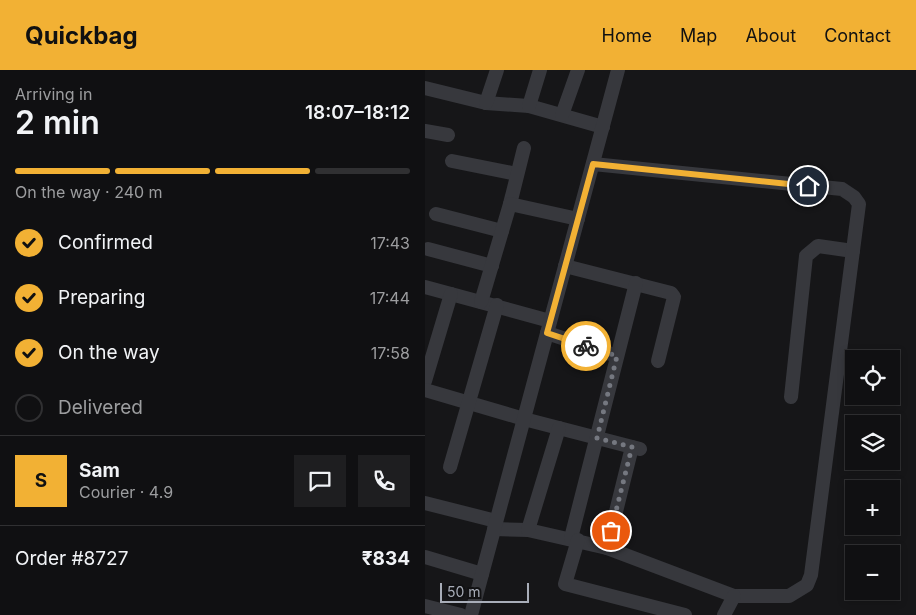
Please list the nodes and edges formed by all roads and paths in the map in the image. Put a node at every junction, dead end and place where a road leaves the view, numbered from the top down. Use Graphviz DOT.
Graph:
graph roads {
  1 [pos="497,70"];
  2 [pos="540,70"];
  3 [pos="578,70"];
  4 [pos="618,70"];
  5 [pos="425,88"];
  6 [pos="485,103"];
  7 [pos="529,106"];
  8 [pos="563,115"];
  9 [pos="603,127"];
  10 [pos="425,131"];
  11 [pos="448,135"];
  12 [pos="524,148"];
  13 [pos="452,161"];
  14 [pos="593,164"];
  15 [pos="517,174"];
  16 [pos="509,204"];
  17 [pos="436,214"];
  18 [pos="578,219"];
  19 [pos="502,231"];
  20 [pos="426,243"];
  21 [pos="853,252"];
  22 [pos="492,266"];
  23 [pos="565,266"];
  24 [pos="637,283"];
  25 [pos="425,287"];
  26 [pos="451,294"];
  27 [pos="481,302"];
  28 [pos="497,305"];
  29 [pos="549,327"];
  30 [pos="617,356"];
  31 [pos="658,361"];
  32 [pos="425,382"];
  33 [pos="425,390"];
  34 [pos="791,397"];
  35 [pos="469,403"];
  36 [pos="524,419"];
  37 [pos="559,428"];
  38 [pos="597,438"];
  39 [pos="450,466"];
  40 [pos="425,502"];
  41 [pos="495,525"];
  42 [pos="528,530"];
  43 [pos="575,539"];
  44 [pos="607,548"];
  45 [pos="425,558"];
  46 [pos="482,574"];
  47 [pos="734,596"];
  48 [pos="425,606"];
  49 [pos="461,615"];
  50 [pos="471,615"];
  51 [pos="685,615"];
  52 [pos="724,615"];
  1 -- 6 [label="street"];
  2 -- 7 [label="street"];
  3 -- 8 [label="street"];
  4 -- 9 [label="street"];
  5 -- 6 [label="street"];
  6 -- 7 [label="street"];
  7 -- 8 [label="street"];
  8 -- 9 [label="street"];
  9 -- 14 [label="street"];
  10 -- 11 [label="street"];
  12 -- 15 [label="street"];
  13 -- 15 [label="street"];
  14 -- 18 [label="street"];
  14 -- 21 [label="street"];
  15 -- 16 [label="street"];
  16 -- 18 [label="street"];
  16 -- 19 [label="street"];
  17 -- 19 [label="street"];
  18 -- 23 [label="street"];
  19 -- 22 [label="street"];
  20 -- 22 [label="street"];
  21 -- 34 [label="street"];
  21 -- 47 [label="street"];
  22 -- 27 [label="street"];
  23 -- 24 [label="street"];
  23 -- 29 [label="street"];
  24 -- 30 [label="street"];
  24 -- 31 [label="street"];
  25 -- 26 [label="street"];
  26 -- 27 [label="street"];
  26 -- 32 [label="street"];
  27 -- 28 [label="street"];
  28 -- 29 [label="street"];
  28 -- 35 [label="street"];
  29 -- 30 [label="street"];
  29 -- 36 [label="street"];
  30 -- 38 [label="street"];
  33 -- 35 [label="street"];
  35 -- 36 [label="street"];
  35 -- 39 [label="street"];
  36 -- 37 [label="street"];
  36 -- 41 [label="street"];
  37 -- 38 [label="street"];
  37 -- 42 [label="street"];
  38 -- 43 [label="street"];
  38 -- 44 [label="street"];
  40 -- 41 [label="street"];
  41 -- 42 [label="street"];
  41 -- 46 [label="street"];
  42 -- 43 [label="street"];
  43 -- 44 [label="street"];
  43 -- 51 [label="street"];
  44 -- 47 [label="street"];
  45 -- 46 [label="street"];
  46 -- 50 [label="street"];
  47 -- 52 [label="street"];
  48 -- 49 [label="street"];
}
